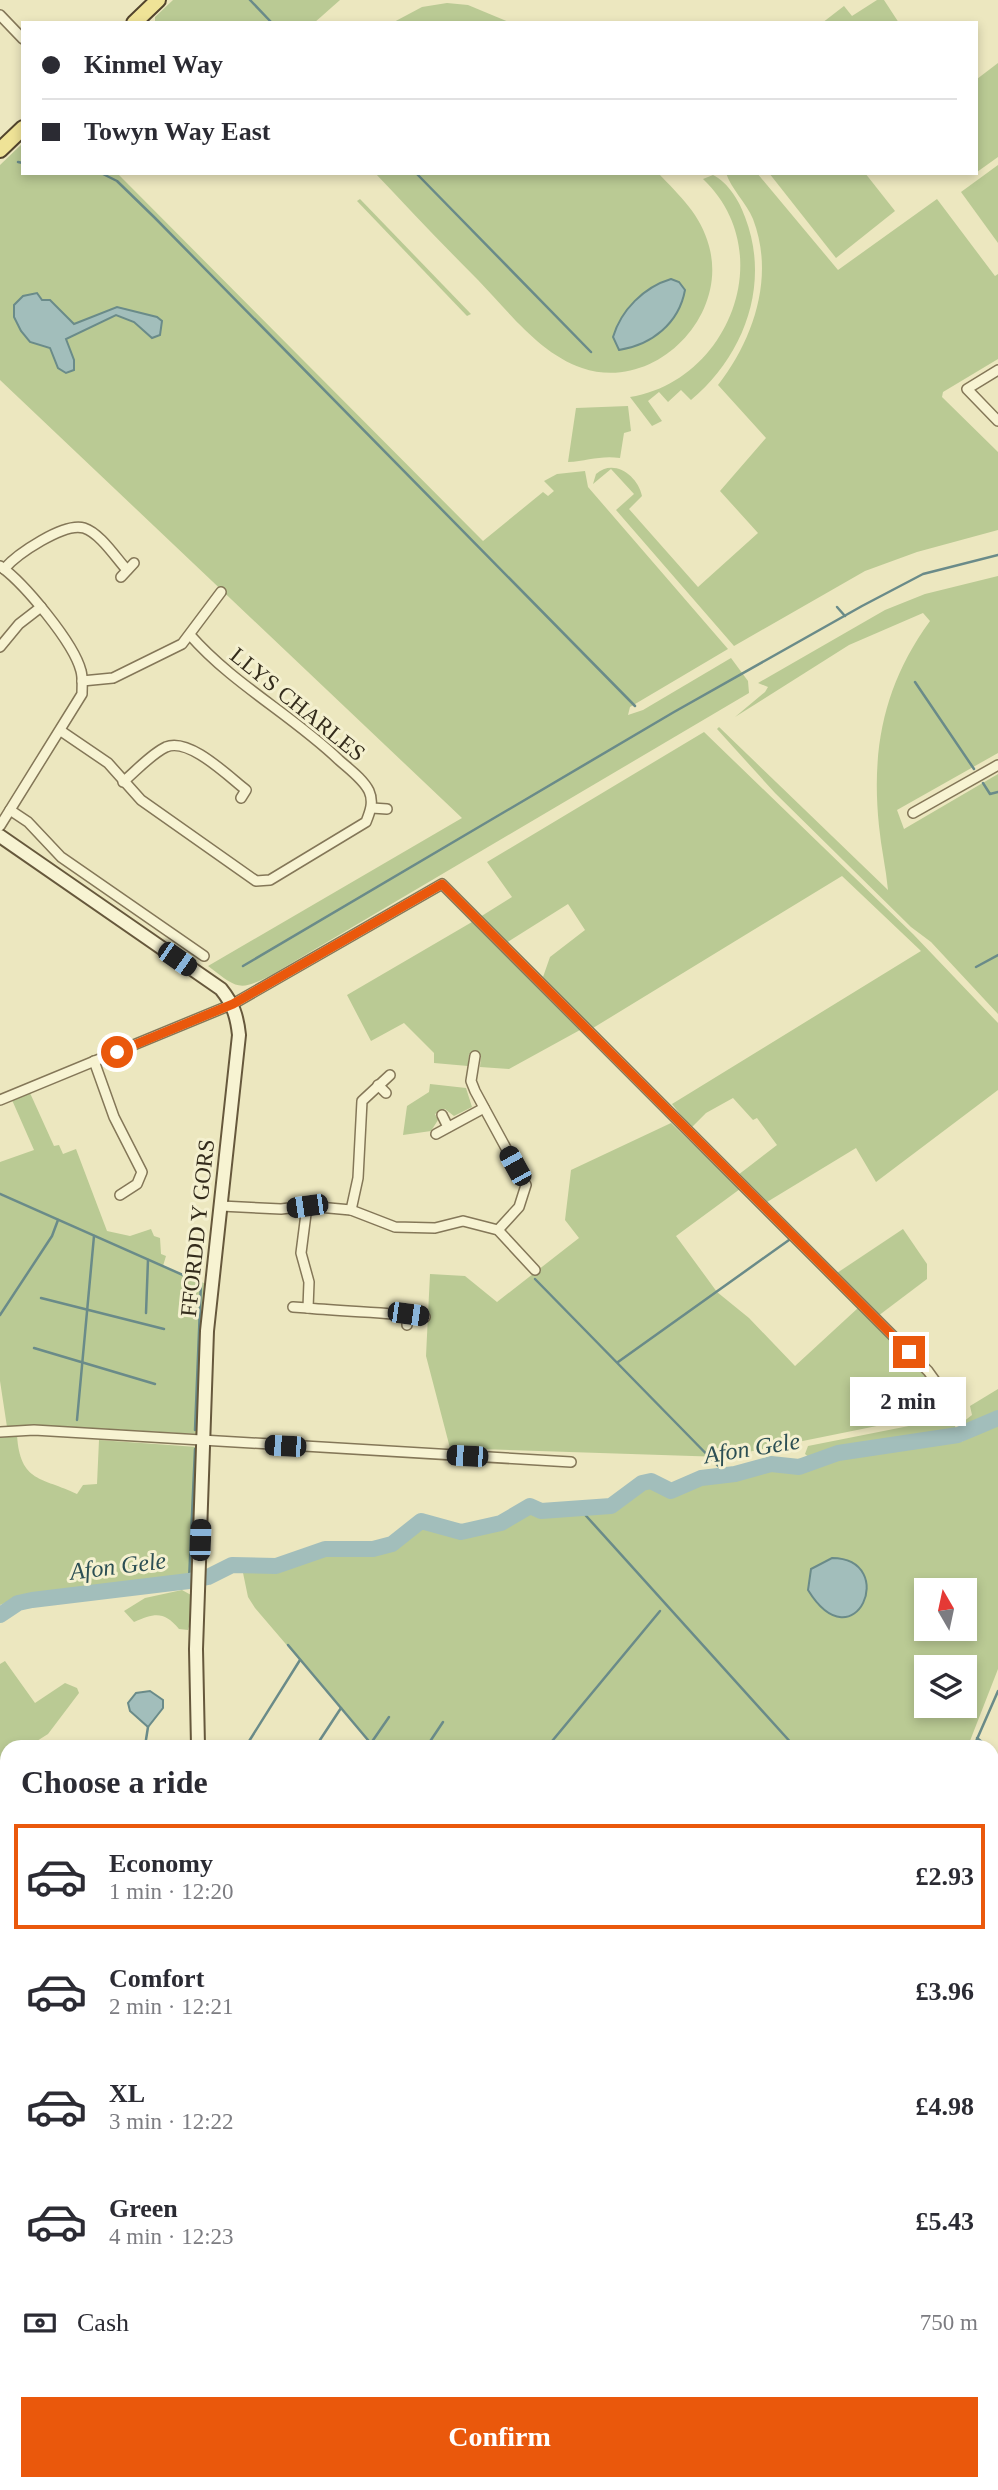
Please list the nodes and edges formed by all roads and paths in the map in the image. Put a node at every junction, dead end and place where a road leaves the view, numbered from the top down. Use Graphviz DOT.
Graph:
graph roads {
  1 [pos="158,0"];
  2 [pos="0,15"];
  3 [pos="136,21"];
  4 [pos="21,37"];
  5 [pos="21,130"];
  6 [pos="2,145"];
  7 [pos="998,370"];
  8 [pos="998,421"];
  9 [pos="2,567"];
  10 [pos="127,570"];
  11 [pos="221,592"];
  12 [pos="41,607"];
  13 [pos="190,635"];
  14 [pos="0,648"];
  15 [pos="82,681"];
  16 [pos="61,731"];
  17 [pos="998,765"];
  18 [pos="123,782"];
  19 [pos="241,798"];
  20 [pos="372,808"];
  21 [pos="387,809"];
  22 [pos="10,810"];
  23 [pos="913,813"];
  24 [pos="0,826"];
  25 [pos="0,836"];
  26 [pos="204,956"];
  27 [pos="233,1004"];
  28 [pos="475,1056"];
  29 [pos="94,1061"];
  30 [pos="390,1075"];
  31 [pos="378,1085"];
  32 [pos="386,1093"];
  33 [pos="0,1100"];
  34 [pos="484,1108"];
  35 [pos="442,1115"];
  36 [pos="448,1127"];
  37 [pos="436,1133"];
  38 [pos="120,1195"];
  39 [pos="221,1206"];
  40 [pos="307,1206"];
  41 [pos="351,1210"];
  42 [pos="498,1230"];
  43 [pos="535,1270"];
  44 [pos="293,1307"];
  45 [pos="308,1308"];
  46 [pos="408,1314"];
  47 [pos="425,1317"];
  48 [pos="407,1325"];
  49 [pos="956,1410"];
  50 [pos="0,1432"];
  51 [pos="204,1441"];
  52 [pos="571,1462"];
  53 [pos="198,1740"];
  1 -- 3 [label="main road"];
  2 -- 4 [label="street"];
  5 -- 6 [label="main road"];
  7 -- 8 [label="street"];
  9 -- 10 [label="street"];
  9 -- 12 [label="street"];
  11 -- 13 [label="street"];
  12 -- 14 [label="street"];
  12 -- 15 [label="street"];
  13 -- 15 [label="street"];
  13 -- 20 [label="street, LLYS CHARLES"];
  15 -- 16 [label="street"];
  16 -- 18 [label="street"];
  16 -- 22 [label="street"];
  17 -- 23 [label="street"];
  18 -- 19 [label="street"];
  18 -- 20 [label="street"];
  20 -- 21 [label="street"];
  22 -- 24 [label="street"];
  22 -- 26 [label="street"];
  25 -- 27 [label="street"];
  27 -- 29 [label="street"];
  27 -- 39 [label="street, FFORDD Y GORS"];
  27 -- 49 [label="street"];
  28 -- 34 [label="street"];
  29 -- 33 [label="street"];
  29 -- 38 [label="street"];
  30 -- 31 [label="street"];
  31 -- 32 [label="street"];
  31 -- 41 [label="street"];
  34 -- 36 [label="street"];
  34 -- 42 [label="street"];
  35 -- 36 [label="street"];
  36 -- 37 [label="street"];
  39 -- 40 [label="street"];
  39 -- 51 [label="street, FFORDD Y GORS"];
  40 -- 41 [label="street"];
  40 -- 45 [label="street"];
  41 -- 42 [label="street"];
  42 -- 43 [label="street"];
  44 -- 45 [label="street"];
  45 -- 46 [label="street"];
  46 -- 47 [label="street"];
  46 -- 48 [label="street"];
  50 -- 51 [label="street"];
  51 -- 52 [label="street"];
  51 -- 53 [label="street, FFORDD Y GORS"];
}
